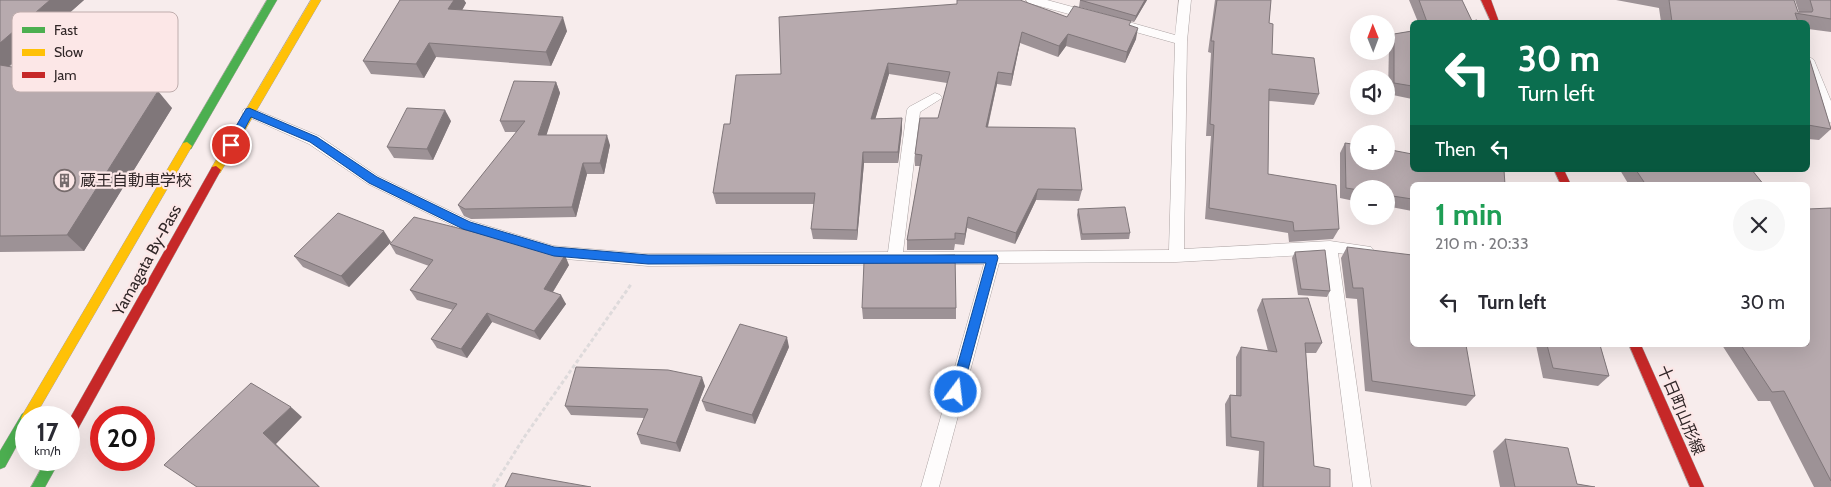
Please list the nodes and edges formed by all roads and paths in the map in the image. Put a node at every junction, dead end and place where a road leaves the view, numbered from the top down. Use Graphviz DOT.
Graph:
graph roads {
  1 [pos="272,0"];
  2 [pos="316,0"];
  3 [pos="1032,0"];
  4 [pos="1185,0"];
  5 [pos="1486,0"];
  6 [pos="1494,20"];
  7 [pos="1181,40"];
  8 [pos="1810,65"];
  9 [pos="935,98"];
  10 [pos="249,112"];
  11 [pos="1831,118"];
  12 [pos="1330,247"];
  13 [pos="1385,253"];
  14 [pos="1176,256"];
  15 [pos="993,258"];
  16 [pos="896,259"];
  17 [pos="648,260"];
  18 [pos="1636,347"];
  19 [pos="33,406"];
  20 [pos="80,412"];
  21 [pos="15,437"];
  22 [pos="0,463"];
  23 [pos="47,471"];
  24 [pos="38,487"];
  25 [pos="493,487"];
  26 [pos="930,487"];
  27 [pos="1362,487"];
  28 [pos="1697,487"];
  1 -- 19 [label="main road, Yamagata By-Pass"];
  2 -- 10 [label="main road, Yamagata By-Pass"];
  3 -- 7 [label="lane"];
  4 -- 7 [label="lane"];
  5 -- 6 [label="main road"];
  7 -- 14 [label="lane"];
  8 -- 11 [label="lane"];
  9 -- 16 [label="lane"];
  10 -- 17 [label="lane"];
  10 -- 20 [label="main road, Yamagata By-Pass"];
  12 -- 13 [label="lane"];
  12 -- 14 [label="lane"];
  12 -- 27 [label="lane"];
  14 -- 15 [label="lane"];
  15 -- 16 [label="lane"];
  15 -- 26 [label="lane"];
  16 -- 17 [label="lane"];
  17 -- 25 [label="path"];
  18 -- 28 [label="main road, 十日町山形線"];
  21 -- 22 [label="main road, Yamagata By-Pass"];
  23 -- 24 [label="main road"];
}
